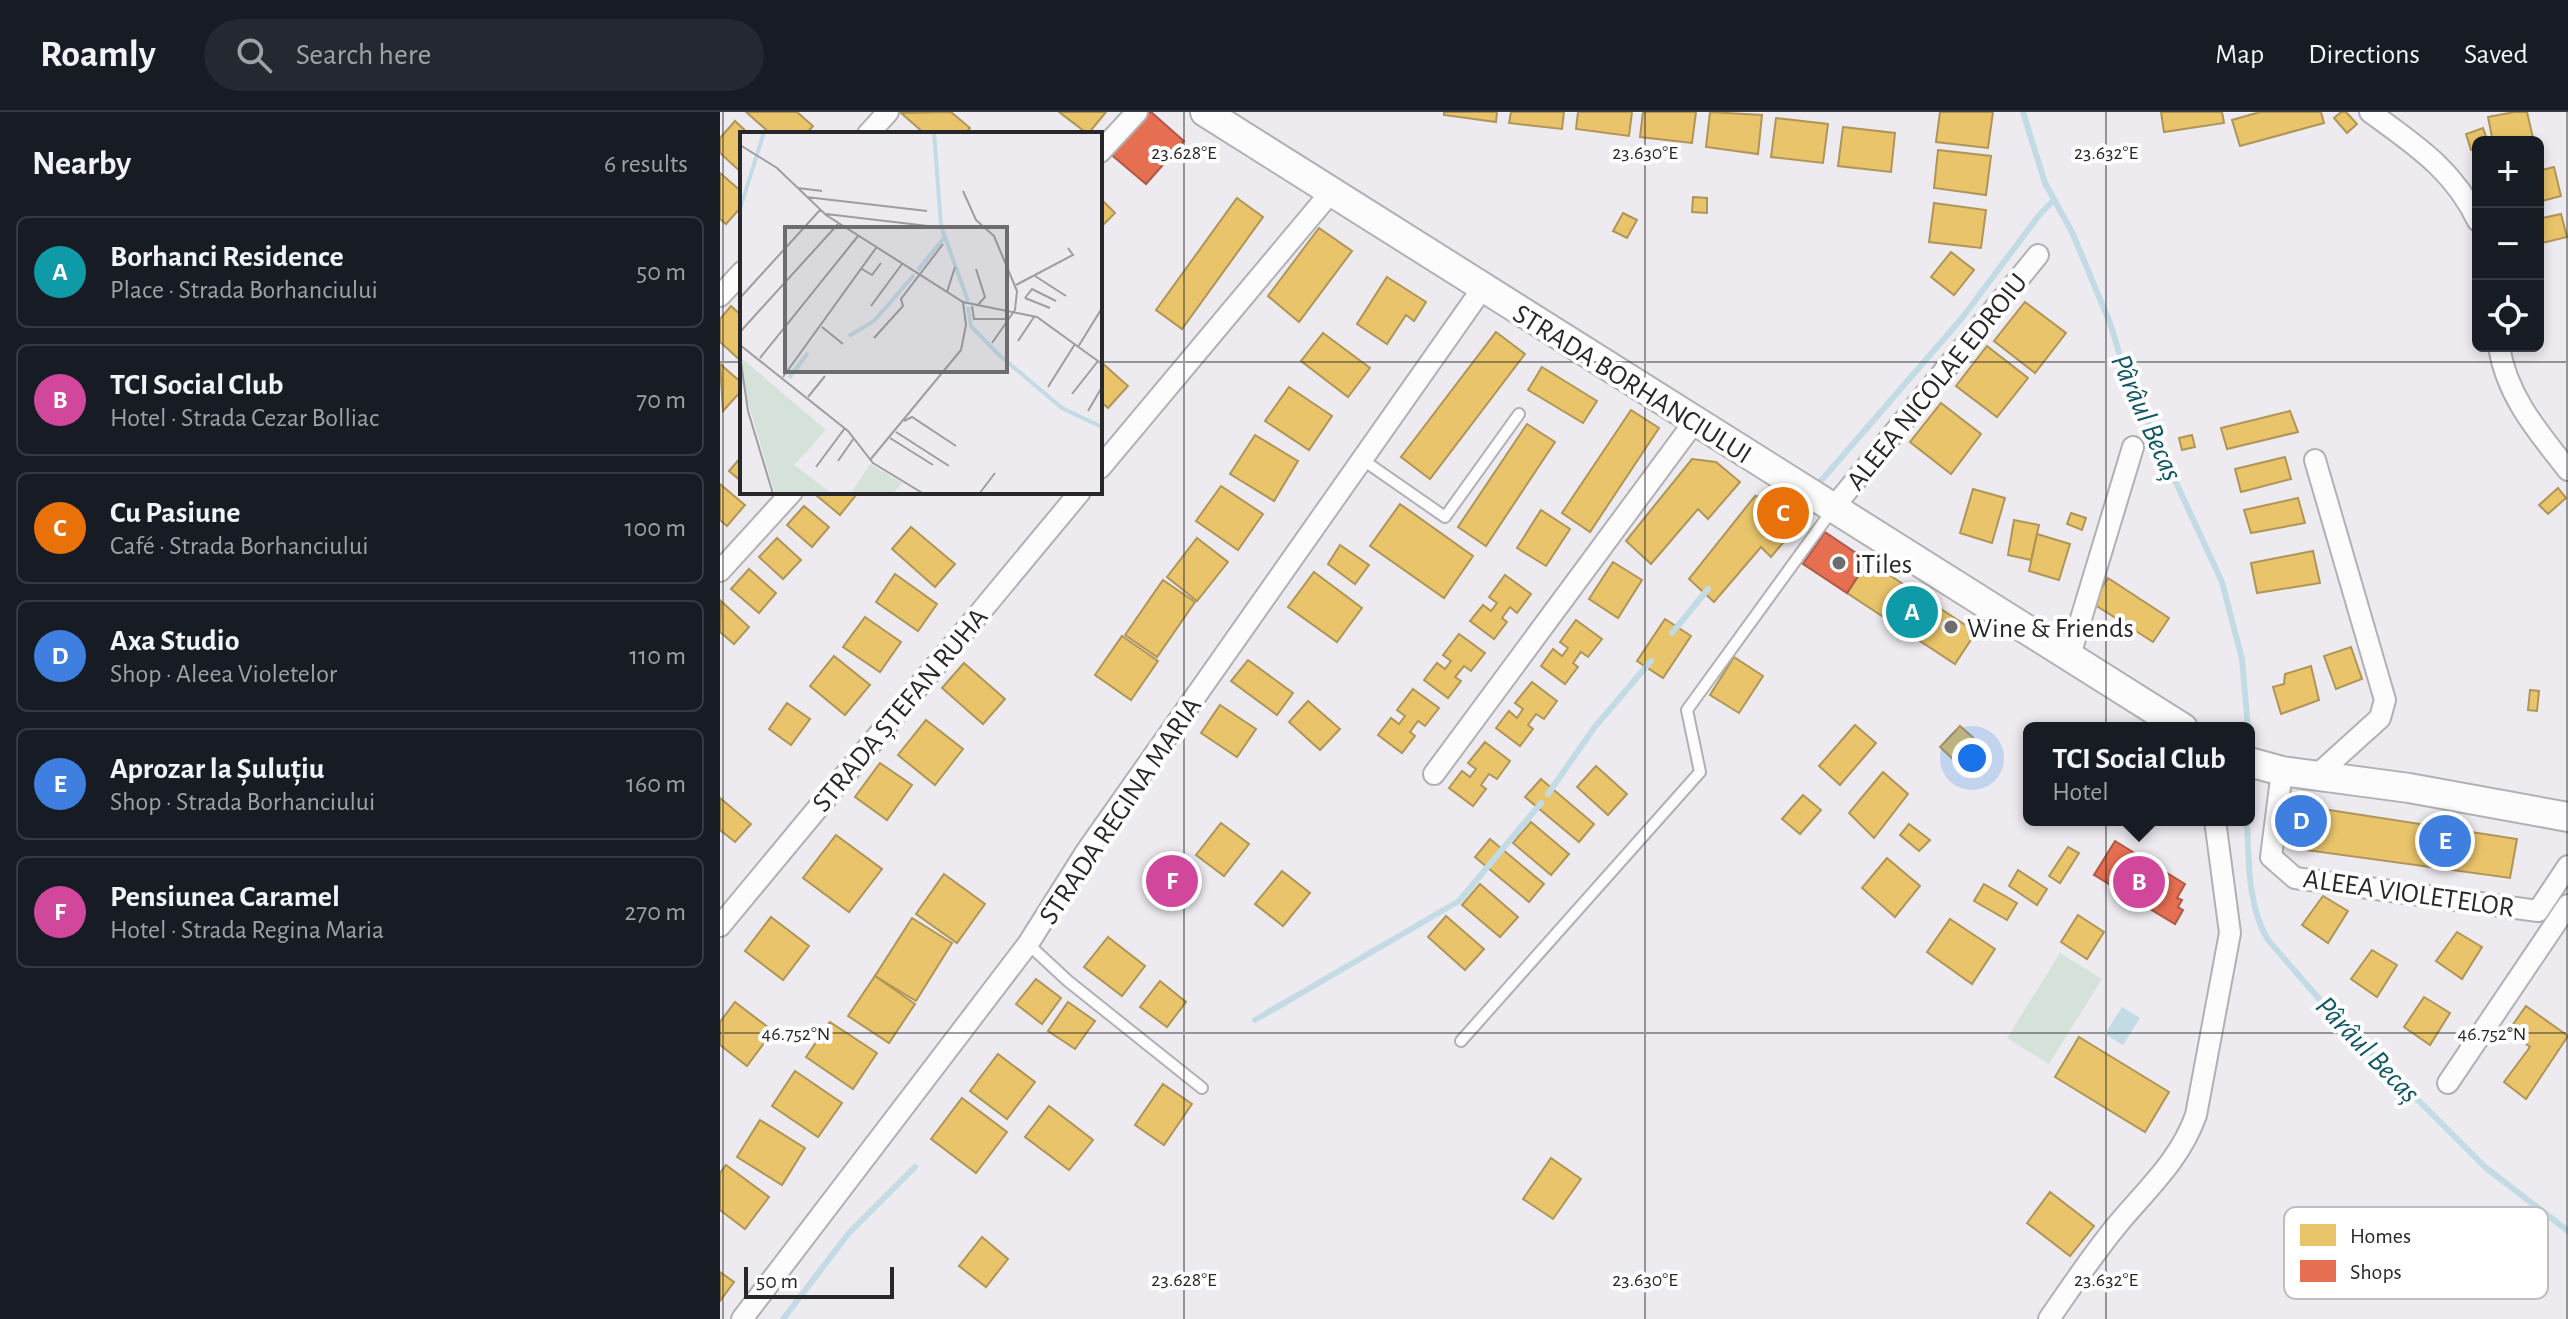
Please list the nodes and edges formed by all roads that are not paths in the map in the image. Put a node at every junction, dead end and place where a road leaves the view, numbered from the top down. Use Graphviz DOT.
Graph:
graph roads {
  1 [pos="888,112"];
  2 [pos="1137,112"];
  3 [pos="1205,112"];
  4 [pos="2370,112"];
  5 [pos="870,132"];
  6 [pos="1102,150"];
  7 [pos="1331,192"];
  8 [pos="2472,209"];
  9 [pos="2038,255"];
  10 [pos="740,274"];
  11 [pos="1482,289"];
  12 [pos="720,296"];
  13 [pos="2500,352"];
  14 [pos="1519,414"];
  15 [pos="1695,421"];
  16 [pos="2133,447"];
  17 [pos="1363,460"];
  18 [pos="2315,460"];
  19 [pos="1102,466"];
  20 [pos="2568,470"];
  21 [pos="790,494"];
  22 [pos="1078,494"];
  23 [pos="1834,507"];
  24 [pos="720,571"];
  25 [pos="2070,655"];
  26 [pos="2174,722"];
  27 [pos="2268,768"];
  28 [pos="1434,774"];
  29 [pos="2317,775"];
  30 [pos="2568,817"];
  31 [pos="2216,826"];
  32 [pos="2568,866"];
  33 [pos="2568,905"];
  34 [pos="720,926"];
  35 [pos="1028,944"];
  36 [pos="1461,1041"];
  37 [pos="2448,1083"];
  38 [pos="1202,1088"];
  39 [pos="742,1319"];
  40 [pos="2049,1319"];
  1 -- 5 [label="street"];
  2 -- 6 [label="street"];
  3 -- 7 [label="main road, STRADA BORHANCIULUI"];
  4 -- 8 [label="street"];
  7 -- 11 [label="main road, STRADA BORHANCIULUI"];
  7 -- 19 [label="street"];
  9 -- 23 [label="street, ALEEA NICOLAE EDROIU"];
  10 -- 12 [label="street"];
  11 -- 15 [label="main road, STRADA BORHANCIULUI"];
  11 -- 17 [label="street, STRADA REGINA MARIA"];
  13 -- 20 [label="street"];
  14 -- 17 [label="lane"];
  15 -- 23 [label="main road, STRADA BORHANCIULUI"];
  15 -- 28 [label="street"];
  16 -- 25 [label="street"];
  17 -- 35 [label="street, STRADA REGINA MARIA"];
  18 -- 29 [label="street"];
  21 -- 24 [label="street"];
  22 -- 34 [label="street, STRADA ȘTEFAN RUHA"];
  23 -- 25 [label="main road, STRADA BORHANCIULUI"];
  23 -- 36 [label="lane"];
  25 -- 26 [label="main road, STRADA BORHANCIULUI"];
  27 -- 29 [label="main road"];
  27 -- 32 [label="street, ALEEA VIOLETELOR"];
  29 -- 30 [label="main road"];
  31 -- 40 [label="street"];
  33 -- 37 [label="street, ALEEA VIOLETELOR"];
  35 -- 38 [label="lane"];
  35 -- 39 [label="street, STRADA REGINA MARIA"];
}
